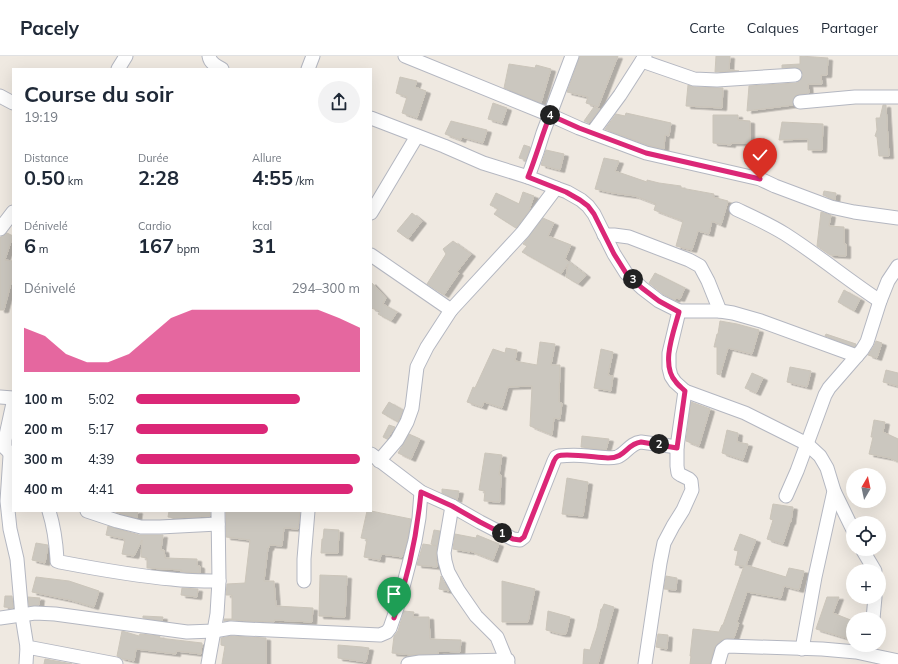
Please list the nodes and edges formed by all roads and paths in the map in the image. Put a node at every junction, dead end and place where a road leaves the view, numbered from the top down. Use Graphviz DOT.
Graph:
graph roads {
  1 [pos="126,56"];
  2 [pos="209,56"];
  3 [pos="313,56"];
  4 [pos="405,56"];
  5 [pos="572,56"];
  6 [pos="644,58"];
  7 [pos="119,68"];
  8 [pos="220,68"];
  9 [pos="308,68"];
  10 [pos="795,75"];
  11 [pos="0,96"];
  12 [pos="898,97"];
  13 [pos="12,102"];
  14 [pos="800,102"];
  15 [pos="550,115"];
  16 [pos="372,118"];
  17 [pos="592,133"];
  18 [pos="417,136"];
  19 [pos="528,177"];
  20 [pos="556,188"];
  21 [pos="736,209"];
  22 [pos="372,211"];
  23 [pos="12,213"];
  24 [pos="898,218"];
  25 [pos="0,229"];
  26 [pos="604,235"];
  27 [pos="372,255"];
  28 [pos="898,266"];
  29 [pos="880,301"];
  30 [pos="451,310"];
  31 [pos="720,311"];
  32 [pos="679,312"];
  33 [pos="857,356"];
  34 [pos="685,391"];
  35 [pos="0,397"];
  36 [pos="12,398"];
  37 [pos="12,407"];
  38 [pos="807,444"];
  39 [pos="677,448"];
  40 [pos="375,458"];
  41 [pos="834,491"];
  42 [pos="421,492"];
  43 [pos="786,496"];
  44 [pos="7,501"];
  45 [pos="452,506"];
  46 [pos="49,512"];
  47 [pos="90,512"];
  48 [pos="308,512"];
  49 [pos="846,516"];
  50 [pos="218,518"];
  51 [pos="304,580"];
  52 [pos="218,581"];
  53 [pos="22,616"];
  54 [pos="0,618"];
  55 [pos="214,631"];
  56 [pos="27,647"];
  57 [pos="802,649"];
  58 [pos="846,652"];
  59 [pos="875,652"];
  60 [pos="898,661"];
  61 [pos="508,662"];
  62 [pos="26,664"];
  63 [pos="116,664"];
  64 [pos="208,664"];
  65 [pos="408,664"];
  66 [pos="646,664"];
  67 [pos="718,664"];
  1 -- 7 [label="street"];
  2 -- 8 [label="street"];
  3 -- 9 [label="street"];
  4 -- 15 [label="street"];
  5 -- 15 [label="street"];
  6 -- 10 [label="street"];
  6 -- 17 [label="street"];
  11 -- 13 [label="street"];
  12 -- 14 [label="street"];
  15 -- 17 [label="street"];
  15 -- 19 [label="street"];
  16 -- 18 [label="street"];
  17 -- 24 [label="street"];
  18 -- 19 [label="street"];
  18 -- 22 [label="street"];
  19 -- 20 [label="street"];
  20 -- 26 [label="street"];
  20 -- 30 [label="street"];
  21 -- 29 [label="street"];
  23 -- 25 [label="street"];
  26 -- 31 [label="street"];
  26 -- 32 [label="street"];
  27 -- 30 [label="street"];
  28 -- 29 [label="street"];
  29 -- 33 [label="street"];
  30 -- 40 [label="street"];
  31 -- 32 [label="street"];
  31 -- 33 [label="street"];
  32 -- 34 [label="street"];
  33 -- 38 [label="street"];
  34 -- 38 [label="street"];
  34 -- 39 [label="street"];
  35 -- 36 [label="street"];
  37 -- 44 [label="street"];
  38 -- 41 [label="street"];
  38 -- 43 [label="street"];
  39 -- 45 [label="street"];
  39 -- 66 [label="street"];
  40 -- 42 [label="street"];
  41 -- 49 [label="street"];
  41 -- 57 [label="street"];
  42 -- 45 [label="street"];
  42 -- 55 [label="street"];
  44 -- 53 [label="street"];
  45 -- 61 [label="street"];
  46 -- 52 [label="street"];
  47 -- 50 [label="street"];
  48 -- 51 [label="street"];
  50 -- 52 [label="street"];
  52 -- 55 [label="street"];
  53 -- 54 [label="street"];
  53 -- 55 [label="street"];
  53 -- 56 [label="street"];
  55 -- 64 [label="street"];
  56 -- 62 [label="street"];
  56 -- 63 [label="street"];
  57 -- 58 [label="street"];
  57 -- 67 [label="street"];
  59 -- 60 [label="street"];
  61 -- 65 [label="street"];
}
